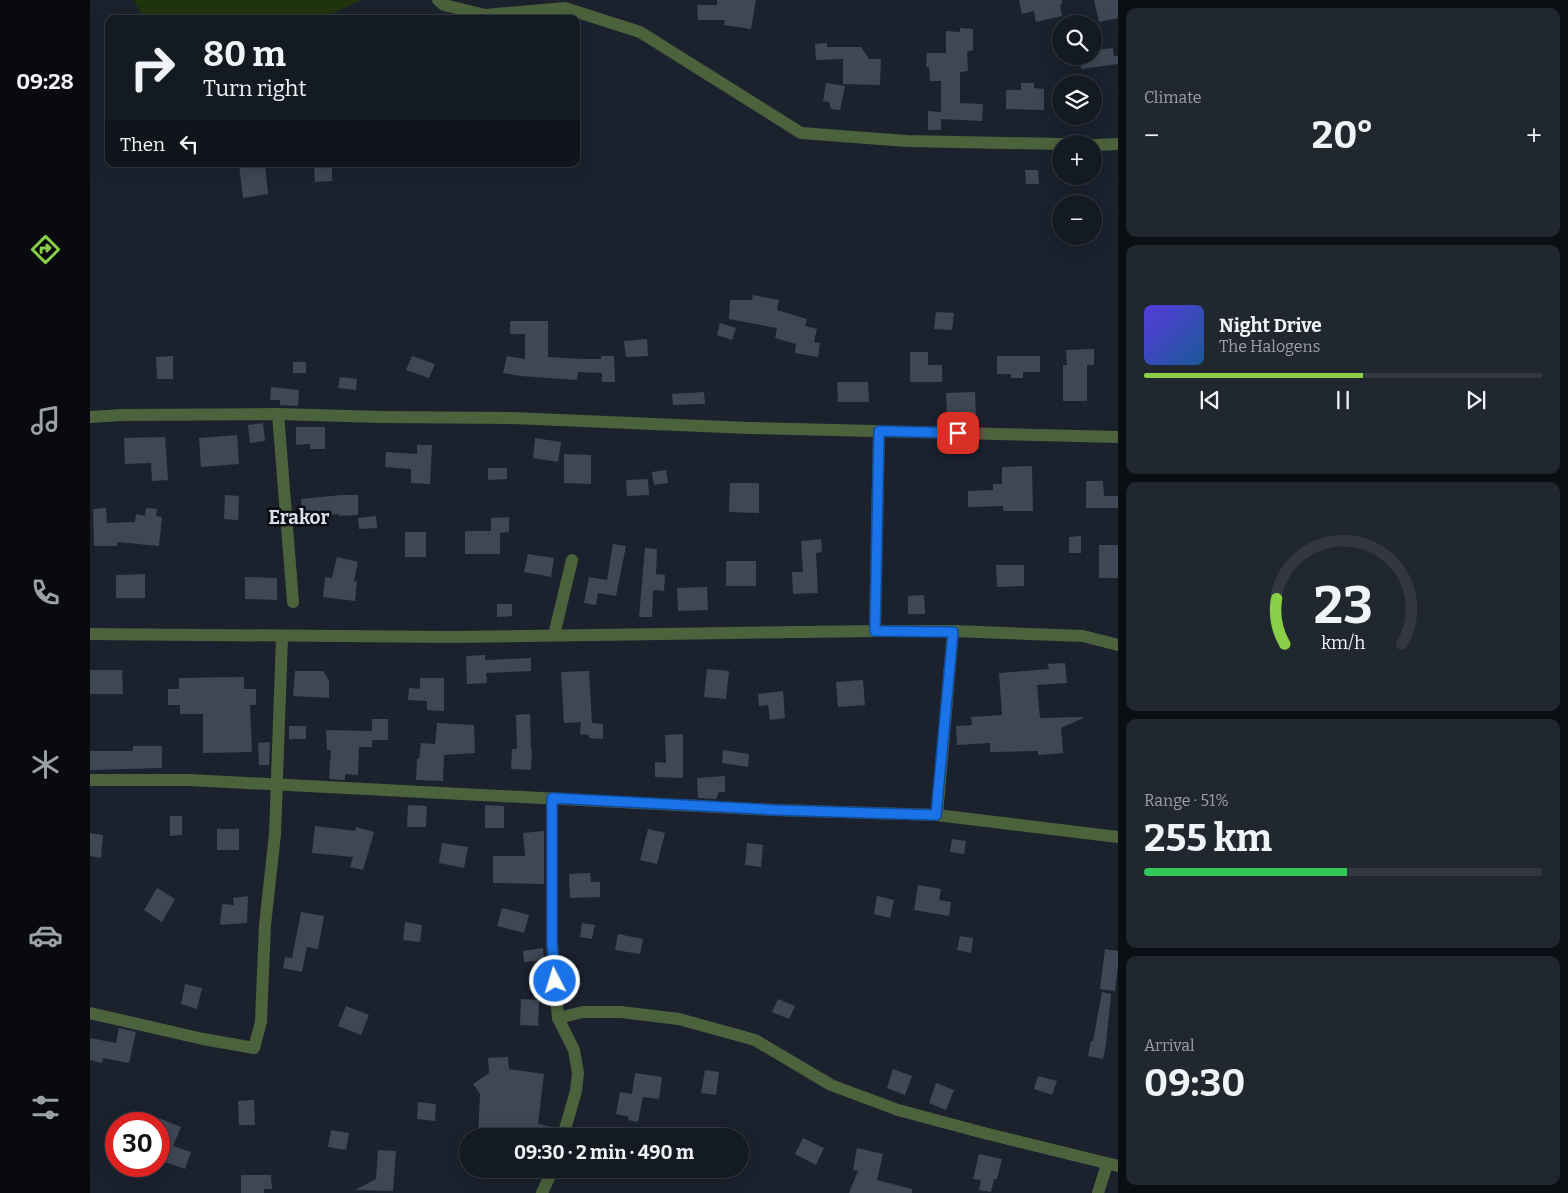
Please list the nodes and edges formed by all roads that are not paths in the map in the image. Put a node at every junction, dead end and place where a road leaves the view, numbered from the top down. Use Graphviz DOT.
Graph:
graph roads {
  1 [pos="438,0"];
  2 [pos="1052,144"];
  3 [pos="1102,144"];
  4 [pos="1118,144"];
  5 [pos="278,414"];
  6 [pos="90,417"];
  7 [pos="879,431"];
  8 [pos="1118,437"];
  9 [pos="572,560"];
  10 [pos="293,602"];
  11 [pos="875,631"];
  12 [pos="953,632"];
  13 [pos="90,634"];
  14 [pos="554,635"];
  15 [pos="282,637"];
  16 [pos="1118,645"];
  17 [pos="90,780"];
  18 [pos="276,786"];
  19 [pos="552,798"];
  20 [pos="936,815"];
  21 [pos="1118,837"];
  22 [pos="90,1012"];
  23 [pos="558,1018"];
  24 [pos="565,1128"];
  25 [pos="1113,1165"];
  26 [pos="549,1178"];
  27 [pos="542,1193"];
  28 [pos="1098,1193"];
  1 -- 2 [label="street"];
  3 -- 4 [label="street"];
  5 -- 6 [label="street"];
  5 -- 7 [label="street"];
  5 -- 10 [label="street"];
  7 -- 8 [label="street"];
  7 -- 11 [label="street"];
  9 -- 14 [label="street"];
  11 -- 12 [label="street"];
  11 -- 14 [label="street"];
  12 -- 16 [label="street"];
  12 -- 20 [label="street"];
  13 -- 15 [label="street"];
  14 -- 15 [label="street"];
  15 -- 18 [label="street"];
  17 -- 18 [label="street"];
  18 -- 19 [label="street"];
  18 -- 22 [label="street"];
  19 -- 20 [label="street"];
  19 -- 23 [label="street"];
  20 -- 21 [label="street"];
  23 -- 24 [label="street"];
  23 -- 25 [label="street"];
  25 -- 28 [label="street"];
  26 -- 27 [label="street"];
}
